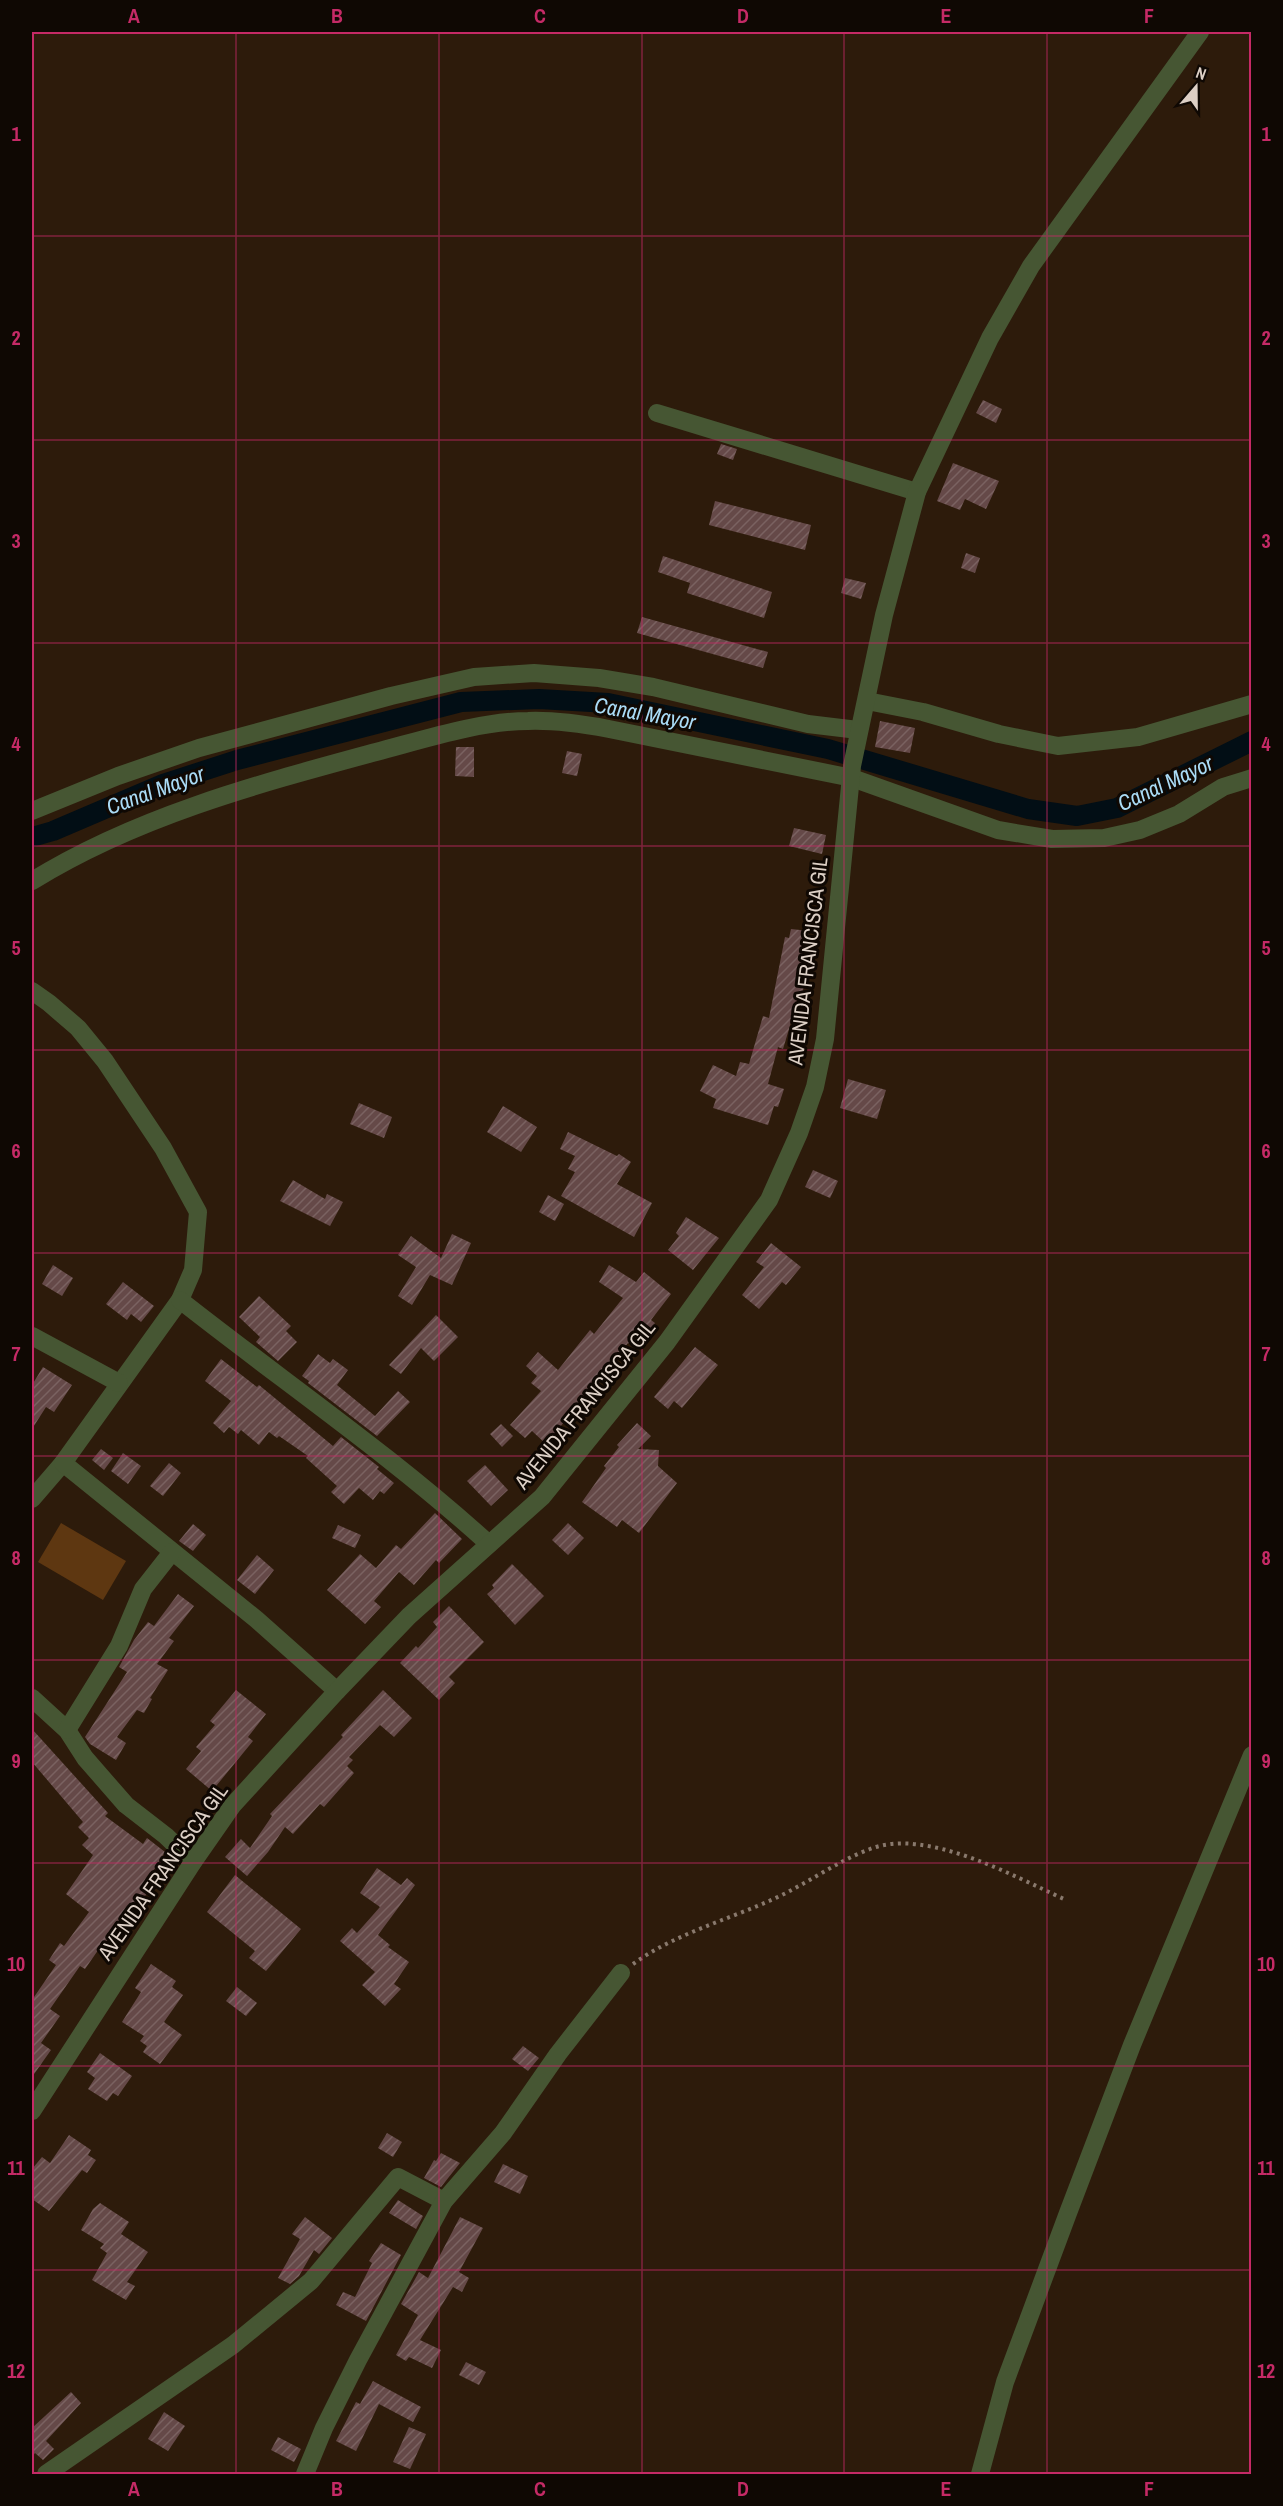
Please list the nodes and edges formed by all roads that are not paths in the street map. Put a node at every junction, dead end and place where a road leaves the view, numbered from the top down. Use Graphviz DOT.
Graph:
graph roads {
  1 [pos="1200,32"];
  2 [pos="657,413"];
  3 [pos="917,492"];
  4 [pos="867,701"];
  5 [pos="1251,704"];
  6 [pos="857,736"];
  7 [pos="852,772"];
  8 [pos="1251,777"];
  9 [pos="32,811"];
  10 [pos="32,881"];
  11 [pos="32,991"];
  12 [pos="180,1300"];
  13 [pos="32,1336"];
  14 [pos="118,1383"];
  15 [pos="63,1463"];
  16 [pos="32,1499"];
  17 [pos="489,1544"];
  18 [pos="172,1552"];
  19 [pos="337,1691"];
  20 [pos="32,1698"];
  21 [pos="67,1730"];
  22 [pos="1251,1755"];
  23 [pos="193,1862"];
  24 [pos="621,1973"];
  25 [pos="32,2111"];
  26 [pos="444,2201"];
  27 [pos="46,2475"];
  28 [pos="305,2475"];
  29 [pos="980,2475"];
  1 -- 3 [label="street, AVENIDA FRANCISCA GIL"];
  2 -- 3 [label="street"];
  3 -- 4 [label="street, AVENIDA FRANCISCA GIL"];
  4 -- 5 [label="street"];
  4 -- 6 [label="street, AVENIDA FRANCISCA GIL"];
  6 -- 7 [label="street, AVENIDA FRANCISCA GIL"];
  6 -- 9 [label="street"];
  7 -- 8 [label="street"];
  7 -- 10 [label="street"];
  7 -- 17 [label="street, AVENIDA FRANCISCA GIL"];
  11 -- 12 [label="street"];
  12 -- 14 [label="street"];
  12 -- 17 [label="street"];
  13 -- 14 [label="street"];
  14 -- 15 [label="street"];
  15 -- 16 [label="street"];
  15 -- 18 [label="street"];
  17 -- 19 [label="street, AVENIDA FRANCISCA GIL"];
  18 -- 19 [label="street"];
  18 -- 21 [label="street"];
  19 -- 23 [label="street, AVENIDA FRANCISCA GIL"];
  20 -- 21 [label="street"];
  21 -- 23 [label="street"];
  22 -- 29 [label="street"];
  23 -- 25 [label="street, AVENIDA FRANCISCA GIL"];
  24 -- 26 [label="street"];
  26 -- 27 [label="street"];
  26 -- 28 [label="street"];
}
